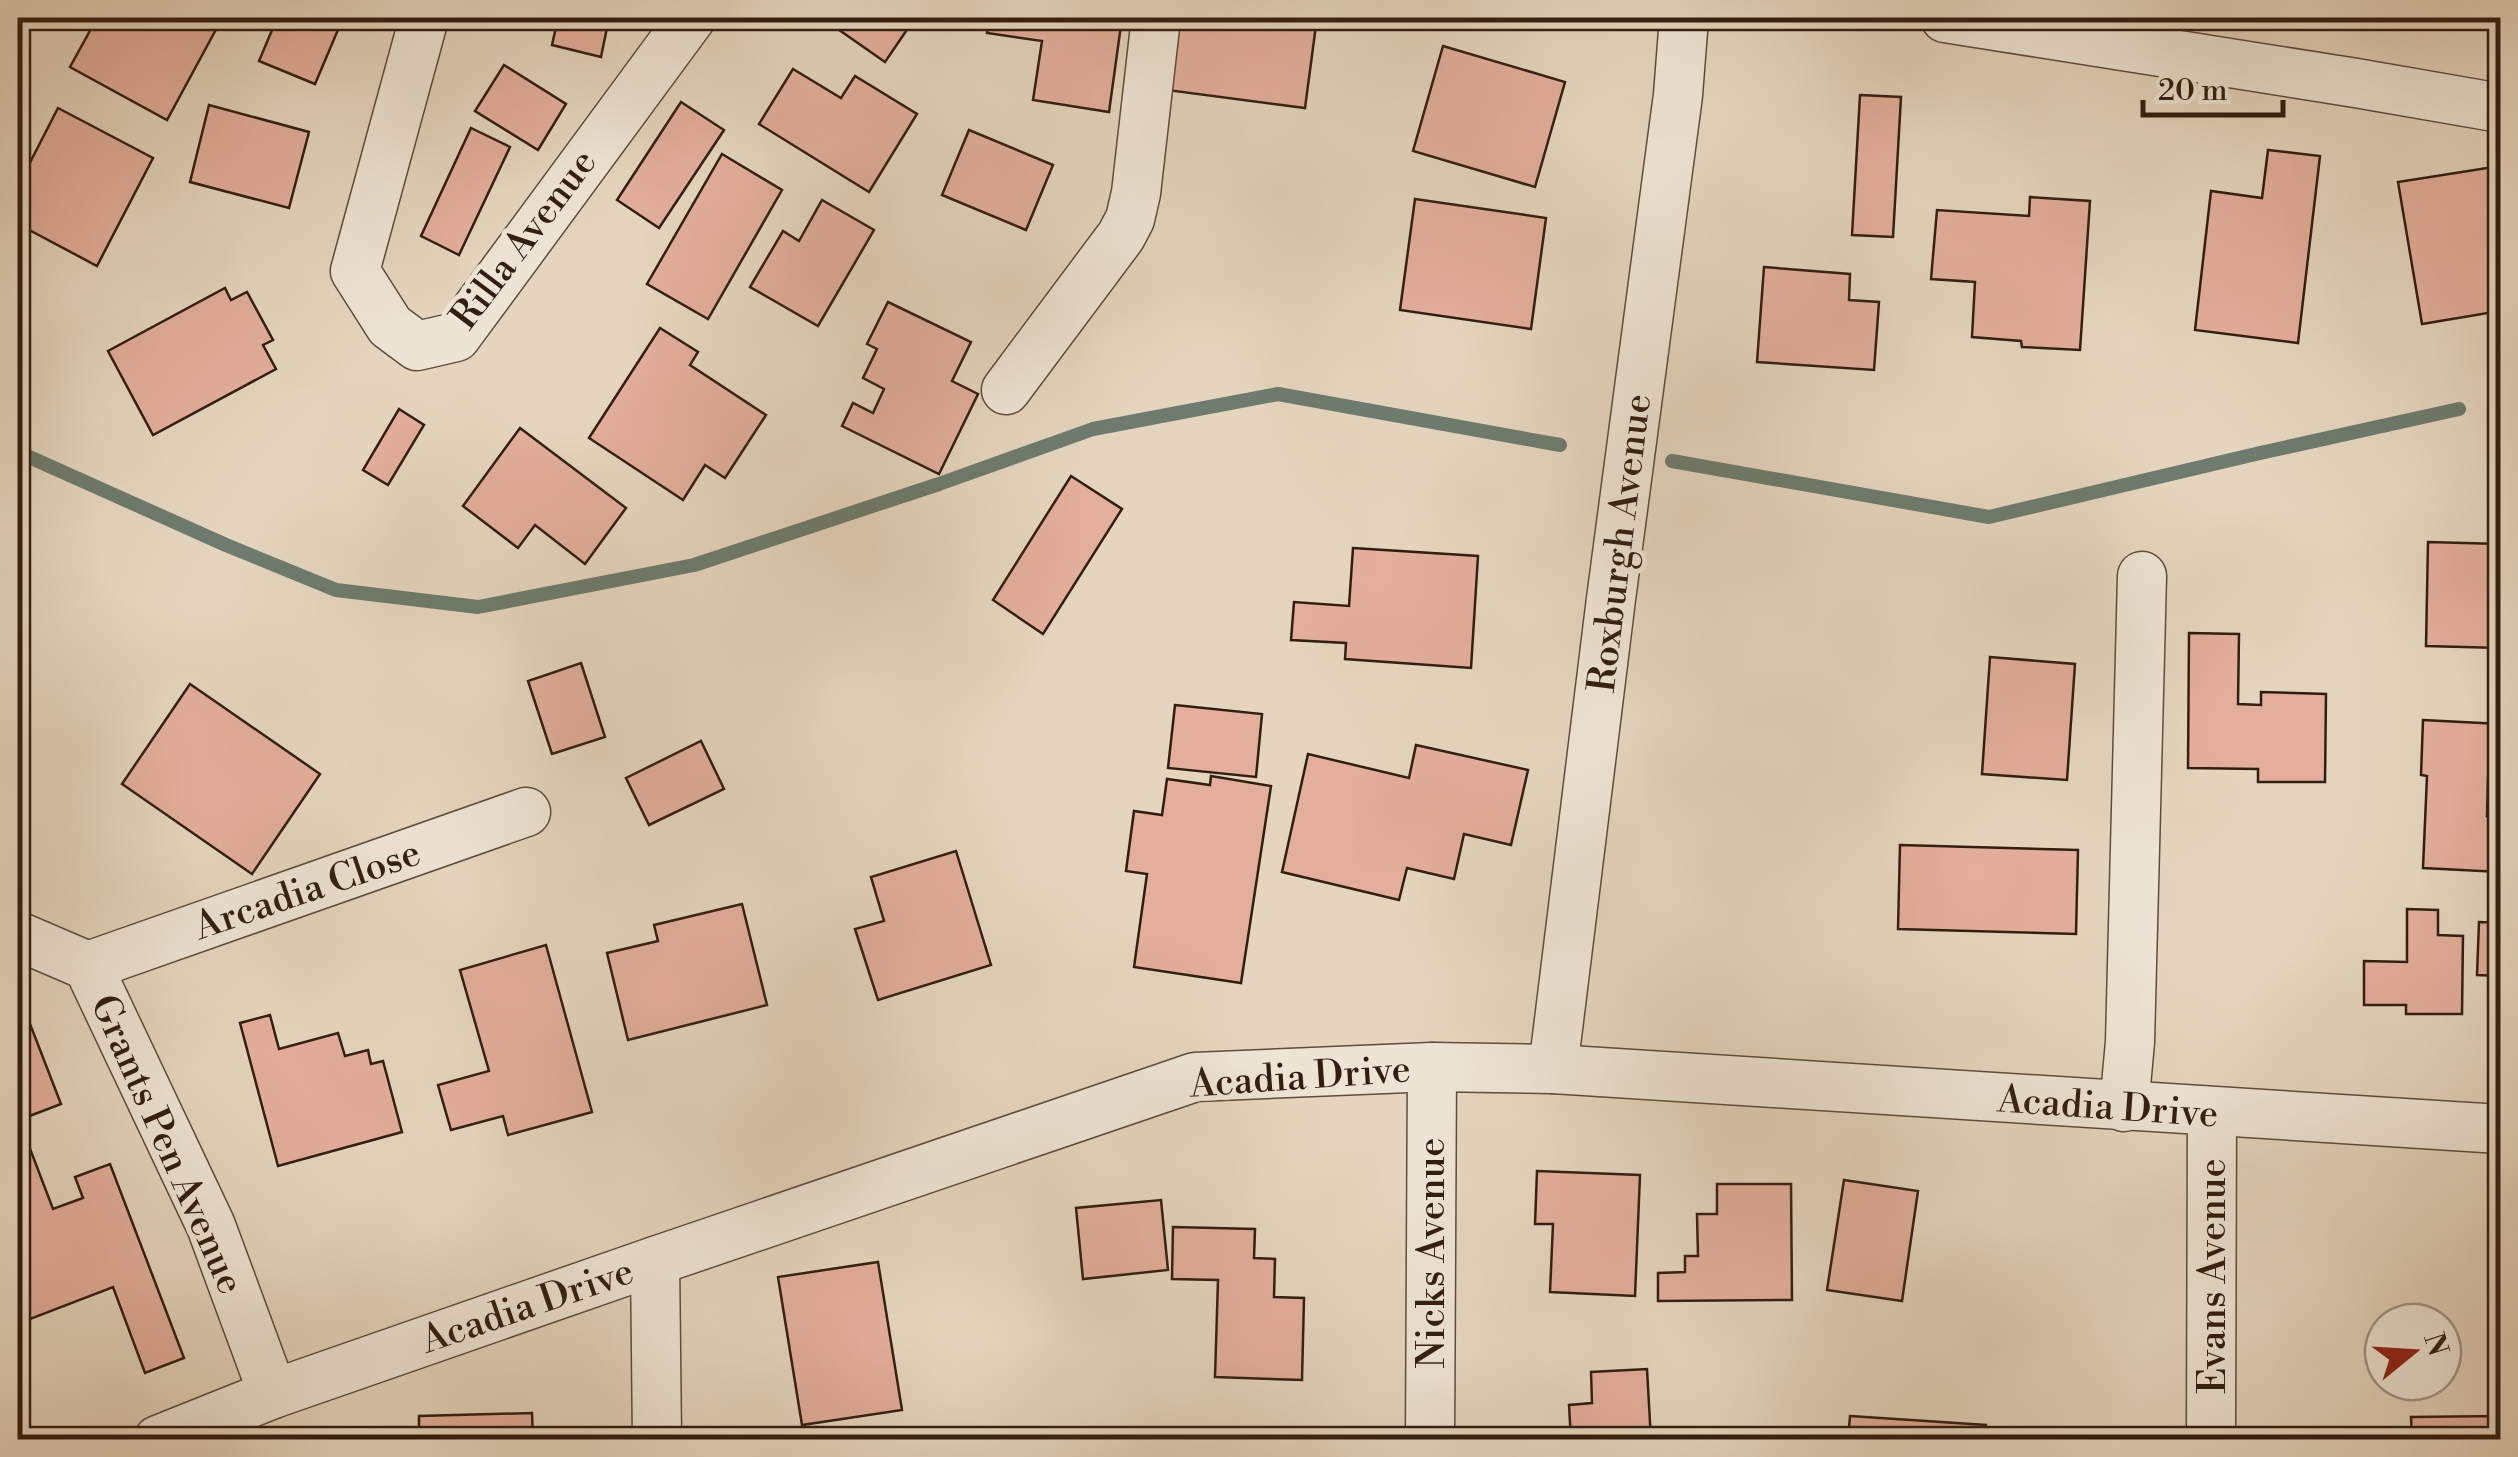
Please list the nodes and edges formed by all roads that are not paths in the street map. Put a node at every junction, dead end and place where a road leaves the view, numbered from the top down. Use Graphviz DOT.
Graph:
graph roads {
  1 [pos="424,18"];
  2 [pos="691,18"];
  3 [pos="1156,18"];
  4 [pos="1684,18"];
  5 [pos="1945,18"];
  6 [pos="2500,108"];
  7 [pos="1006,390"];
  8 [pos="2142,576"];
  9 [pos="526,812"];
  10 [pos="18,936"];
  11 [pos="88,966"];
  12 [pos="1432,1067"];
  13 [pos="1552,1069"];
  14 [pos="2124,1107"];
  15 [pos="2212,1113"];
  16 [pos="2500,1129"];
  17 [pos="654,1261"];
  18 [pos="272,1394"];
  19 [pos="158,1440"];
  20 [pos="657,1440"];
  21 [pos="1430,1440"];
  22 [pos="2211,1440"];
  1 -- 2 [label="street, Rilla Avenue"];
  3 -- 7 [label="street"];
  4 -- 13 [label="street, Roxburgh Avenue"];
  5 -- 6 [label="street"];
  8 -- 14 [label="street"];
  9 -- 11 [label="street, Arcadia Close"];
  10 -- 11 [label="street, Grants Pen Avenue"];
  11 -- 18 [label="street, Grants Pen Avenue"];
  12 -- 13 [label="street, Acadia Drive"];
  12 -- 17 [label="street, Acadia Drive"];
  12 -- 21 [label="street, Nicks Avenue"];
  13 -- 14 [label="street, Acadia Drive"];
  14 -- 15 [label="street, Acadia Drive"];
  15 -- 16 [label="street, Acadia Drive"];
  15 -- 22 [label="street, Evans Avenue"];
  17 -- 18 [label="street, Acadia Drive"];
  17 -- 20 [label="street"];
  18 -- 19 [label="street, Acadia Drive"];
}
